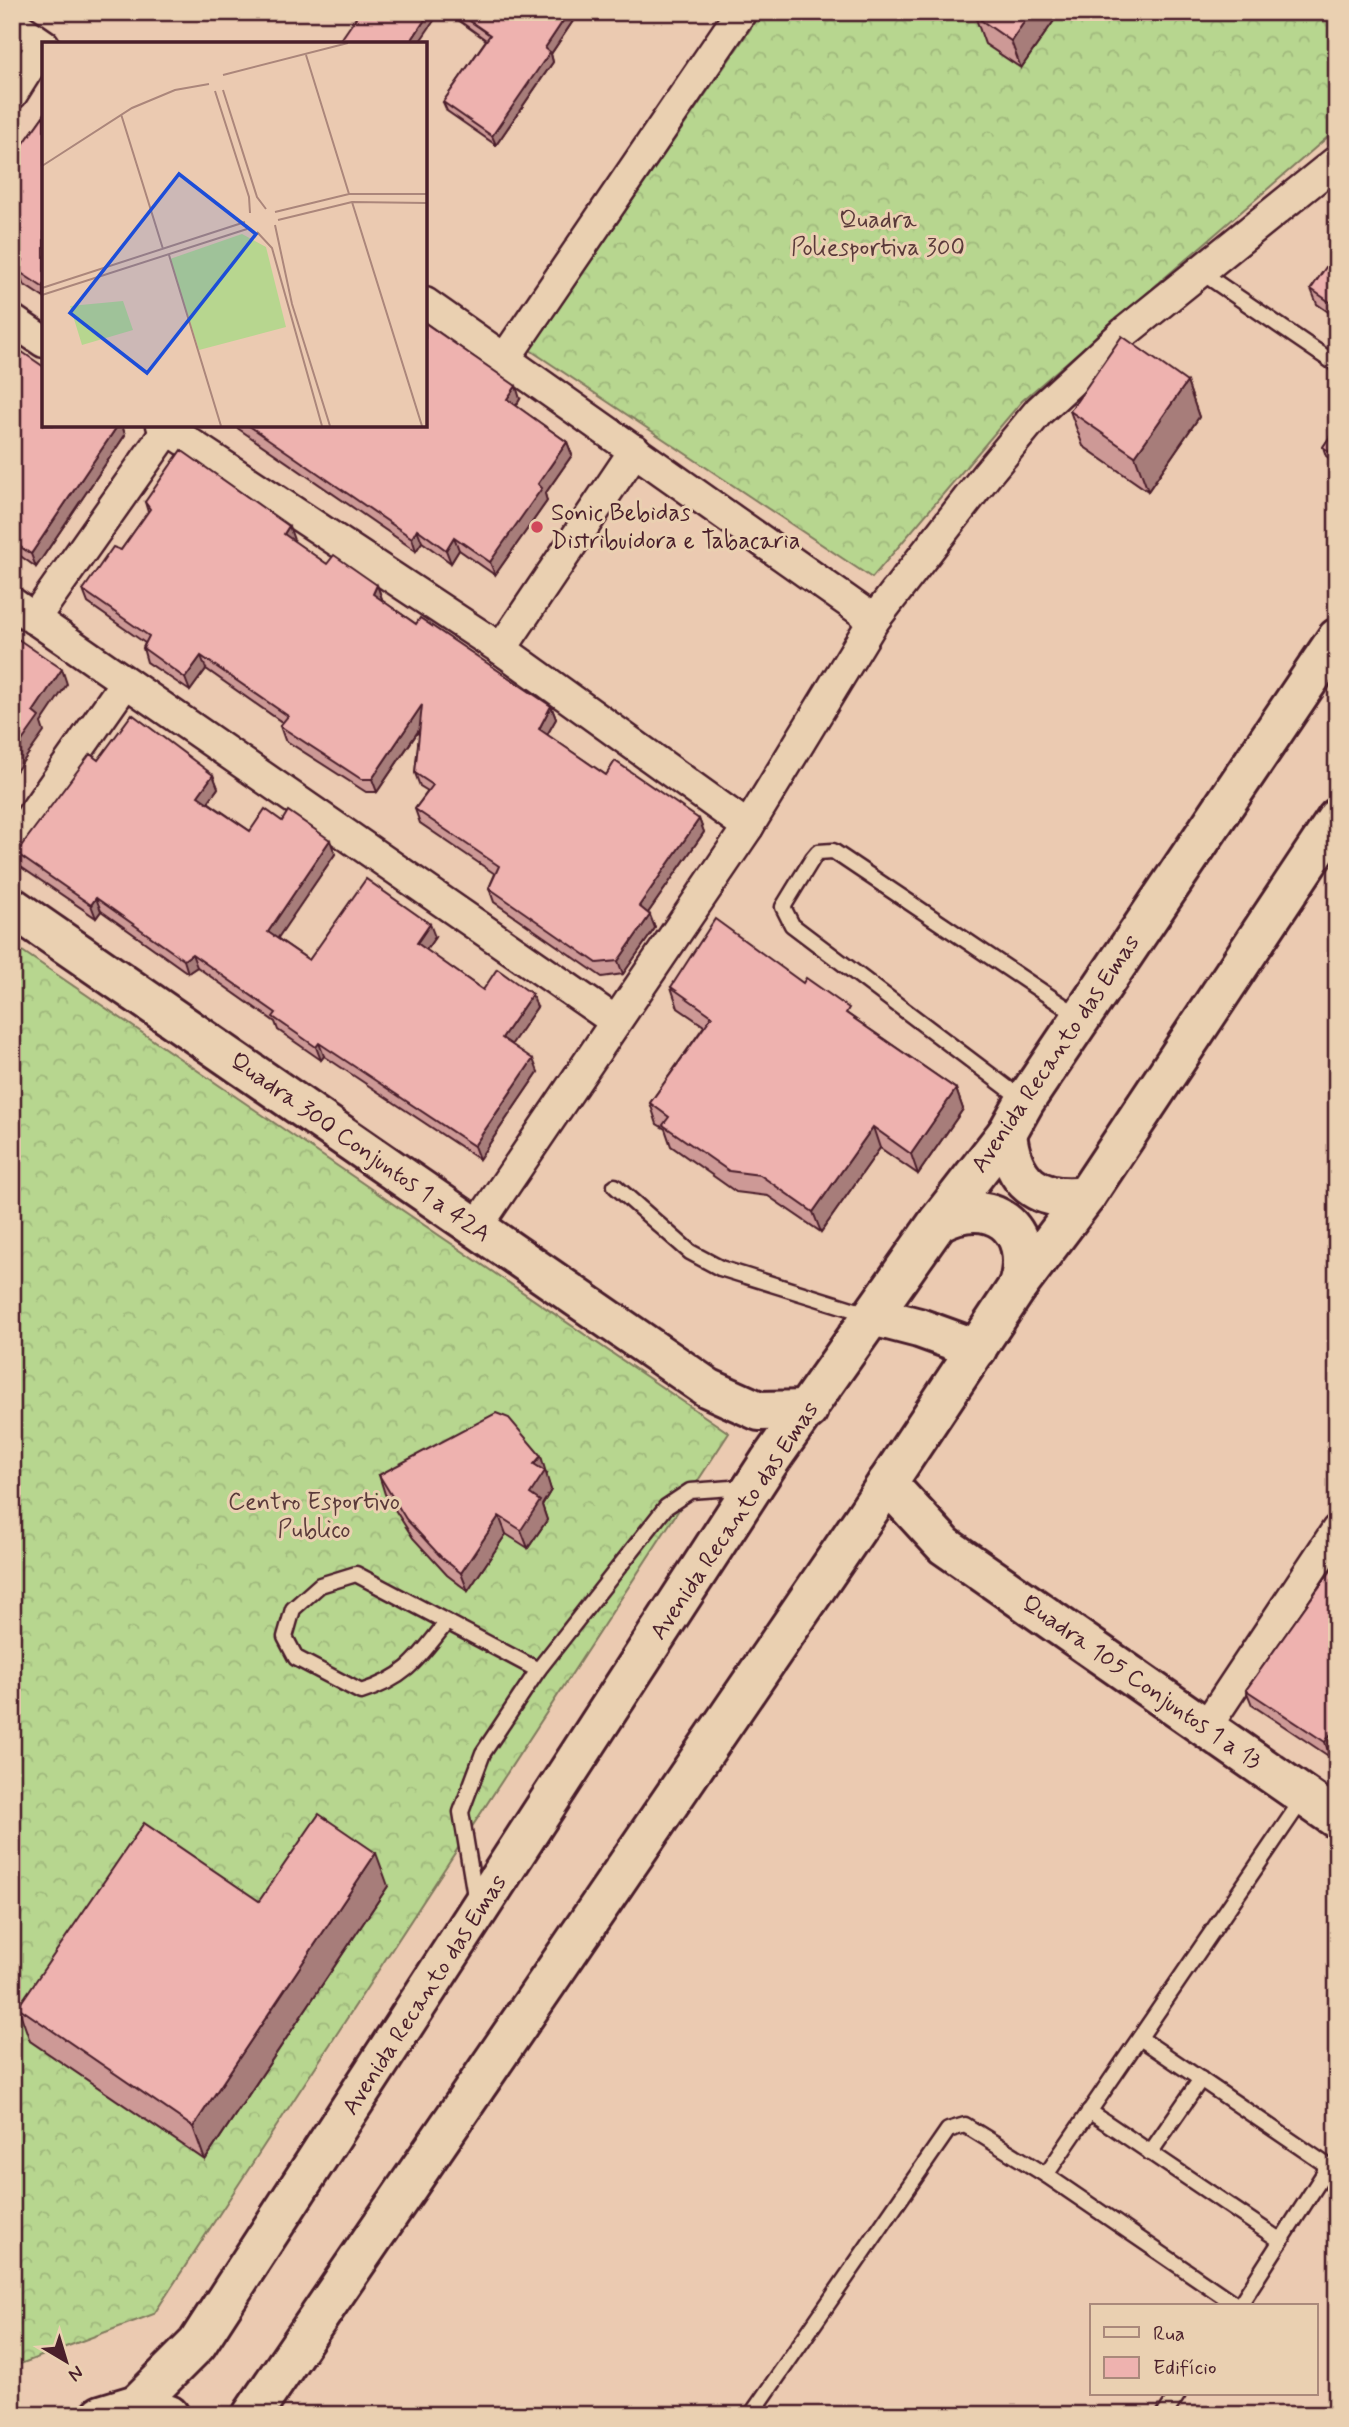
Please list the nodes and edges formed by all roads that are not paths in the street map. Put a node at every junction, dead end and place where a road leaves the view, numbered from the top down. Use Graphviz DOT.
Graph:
graph roads {
  1 [pos="741,12"];
  2 [pos="12,23"];
  3 [pos="42,44"];
  4 [pos="42,48"];
  5 [pos="12,94"];
  6 [pos="1337,162"];
  7 [pos="1201,272"];
  8 [pos="427,304"];
  9 [pos="12,320"];
  10 [pos="42,341"];
  11 [pos="506,357"];
  12 [pos="1337,365"];
  13 [pos="165,427"];
  14 [pos="635,450"];
  15 [pos="23,611"];
  16 [pos="874,620"];
  17 [pos="1337,638"];
  18 [pos="501,649"];
  19 [pos="125,683"];
  20 [pos="1337,818"];
  21 [pos="748,827"];
  22 [pos="12,844"];
  23 [pos="12,907"];
  24 [pos="1081,1018"];
  25 [pos="615,1021"];
  26 [pos="1016,1117"];
  27 [pos="615,1186"];
  28 [pos="1086,1196"];
  29 [pos="938,1222"];
  30 [pos="476,1228"];
  31 [pos="1018,1286"];
  32 [pos="873,1316"];
  33 [pos="977,1349"];
  34 [pos="708,1388"];
  35 [pos="808,1410"];
  36 [pos="762,1474"];
  37 [pos="887,1483"];
  38 [pos="866,1515"];
  39 [pos="1337,1530"];
  40 [pos="945,1546"];
  41 [pos="446,1623"];
  42 [pos="538,1670"];
  43 [pos="1206,1727"];
  44 [pos="1304,1797"];
  45 [pos="1337,1819"];
  46 [pos="478,1914"];
  47 [pos="1140,2038"];
  48 [pos="1201,2079"];
  49 [pos="1090,2111"];
  50 [pos="1150,2153"];
  51 [pos="1046,2175"];
  52 [pos="1281,2241"];
  53 [pos="1235,2304"];
  54 [pos="1239,2304"];
  55 [pos="1177,2396"];
  56 [pos="153,2409"];
  57 [pos="101,2415"];
  58 [pos="252,2415"];
  59 [pos="751,2415"];
  60 [pos="1164,2415"];
  1 -- 11 [label="street"];
  2 -- 3 [label="street"];
  4 -- 5 [label="street"];
  6 -- 7 [label="street"];
  7 -- 12 [label="lane"];
  7 -- 16 [label="street"];
  8 -- 11 [label="street"];
  9 -- 10 [label="street"];
  11 -- 14 [label="street"];
  13 -- 15 [label="street"];
  13 -- 18 [label="street"];
  14 -- 16 [label="street"];
  14 -- 18 [label="street"];
  15 -- 19 [label="street"];
  16 -- 21 [label="street"];
  17 -- 24 [label="main road, Avenida Recanto das Emas"];
  18 -- 21 [label="street"];
  19 -- 22 [label="street"];
  19 -- 25 [label="street"];
  20 -- 28 [label="main road"];
  21 -- 25 [label="street"];
  23 -- 30 [label="main road, Quadra 300 Conjuntos 1 a 42A"];
  24 -- 26 [label="main road, Avenida Recanto das Emas"];
  24 -- 26 [label="lane"];
  25 -- 30 [label="street"];
  26 -- 28 [label="main road"];
  26 -- 29 [label="main road, Avenida Recanto das Emas"];
  27 -- 32 [label="lane"];
  28 -- 31 [label="main road"];
  29 -- 31 [label="main road"];
  29 -- 32 [label="main road, Avenida Recanto das Emas"];
  30 -- 34 [label="main road, Quadra 300 Conjuntos 1 a 42A"];
  31 -- 33 [label="main road"];
  32 -- 33 [label="main road"];
  32 -- 35 [label="main road, Avenida Recanto das Emas"];
  33 -- 37 [label="main road"];
  34 -- 35 [label="main road, Quadra 300 Conjuntos 1 a 42A"];
  34 -- 36 [label="main road, Quadra 300 Conjuntos 1 a 42A"];
  35 -- 36 [label="main road, Avenida Recanto das Emas"];
  36 -- 42 [label="lane"];
  36 -- 46 [label="main road, Avenida Recanto das Emas"];
  37 -- 38 [label="main road"];
  37 -- 40 [label="main road, Quadra 105 Conjuntos 1 a 13"];
  38 -- 40 [label="main road, Quadra 105 Conjuntos 1 a 13"];
  38 -- 58 [label="main road"];
  39 -- 43 [label="street"];
  40 -- 43 [label="main road, Quadra 105 Conjuntos 1 a 13"];
  41 -- 41 [label="lane"];
  41 -- 42 [label="lane"];
  42 -- 46 [label="lane"];
  43 -- 44 [label="main road, Quadra 105 Conjuntos 1 a 13"];
  44 -- 45 [label="main road, Quadra 105 Conjuntos 1 a 13"];
  44 -- 47 [label="lane"];
  46 -- 56 [label="main road, Avenida Recanto das Emas"];
  47 -- 48 [label="lane"];
  47 -- 49 [label="lane"];
  48 -- 50 [label="lane"];
  48 -- 52 [label="lane"];
  49 -- 50 [label="lane"];
  49 -- 51 [label="lane"];
  50 -- 52 [label="lane"];
  51 -- 53 [label="lane"];
  51 -- 59 [label="lane"];
  52 -- 54 [label="lane"];
  55 -- 60 [label="lane"];
  56 -- 57 [label="main road"];
}
